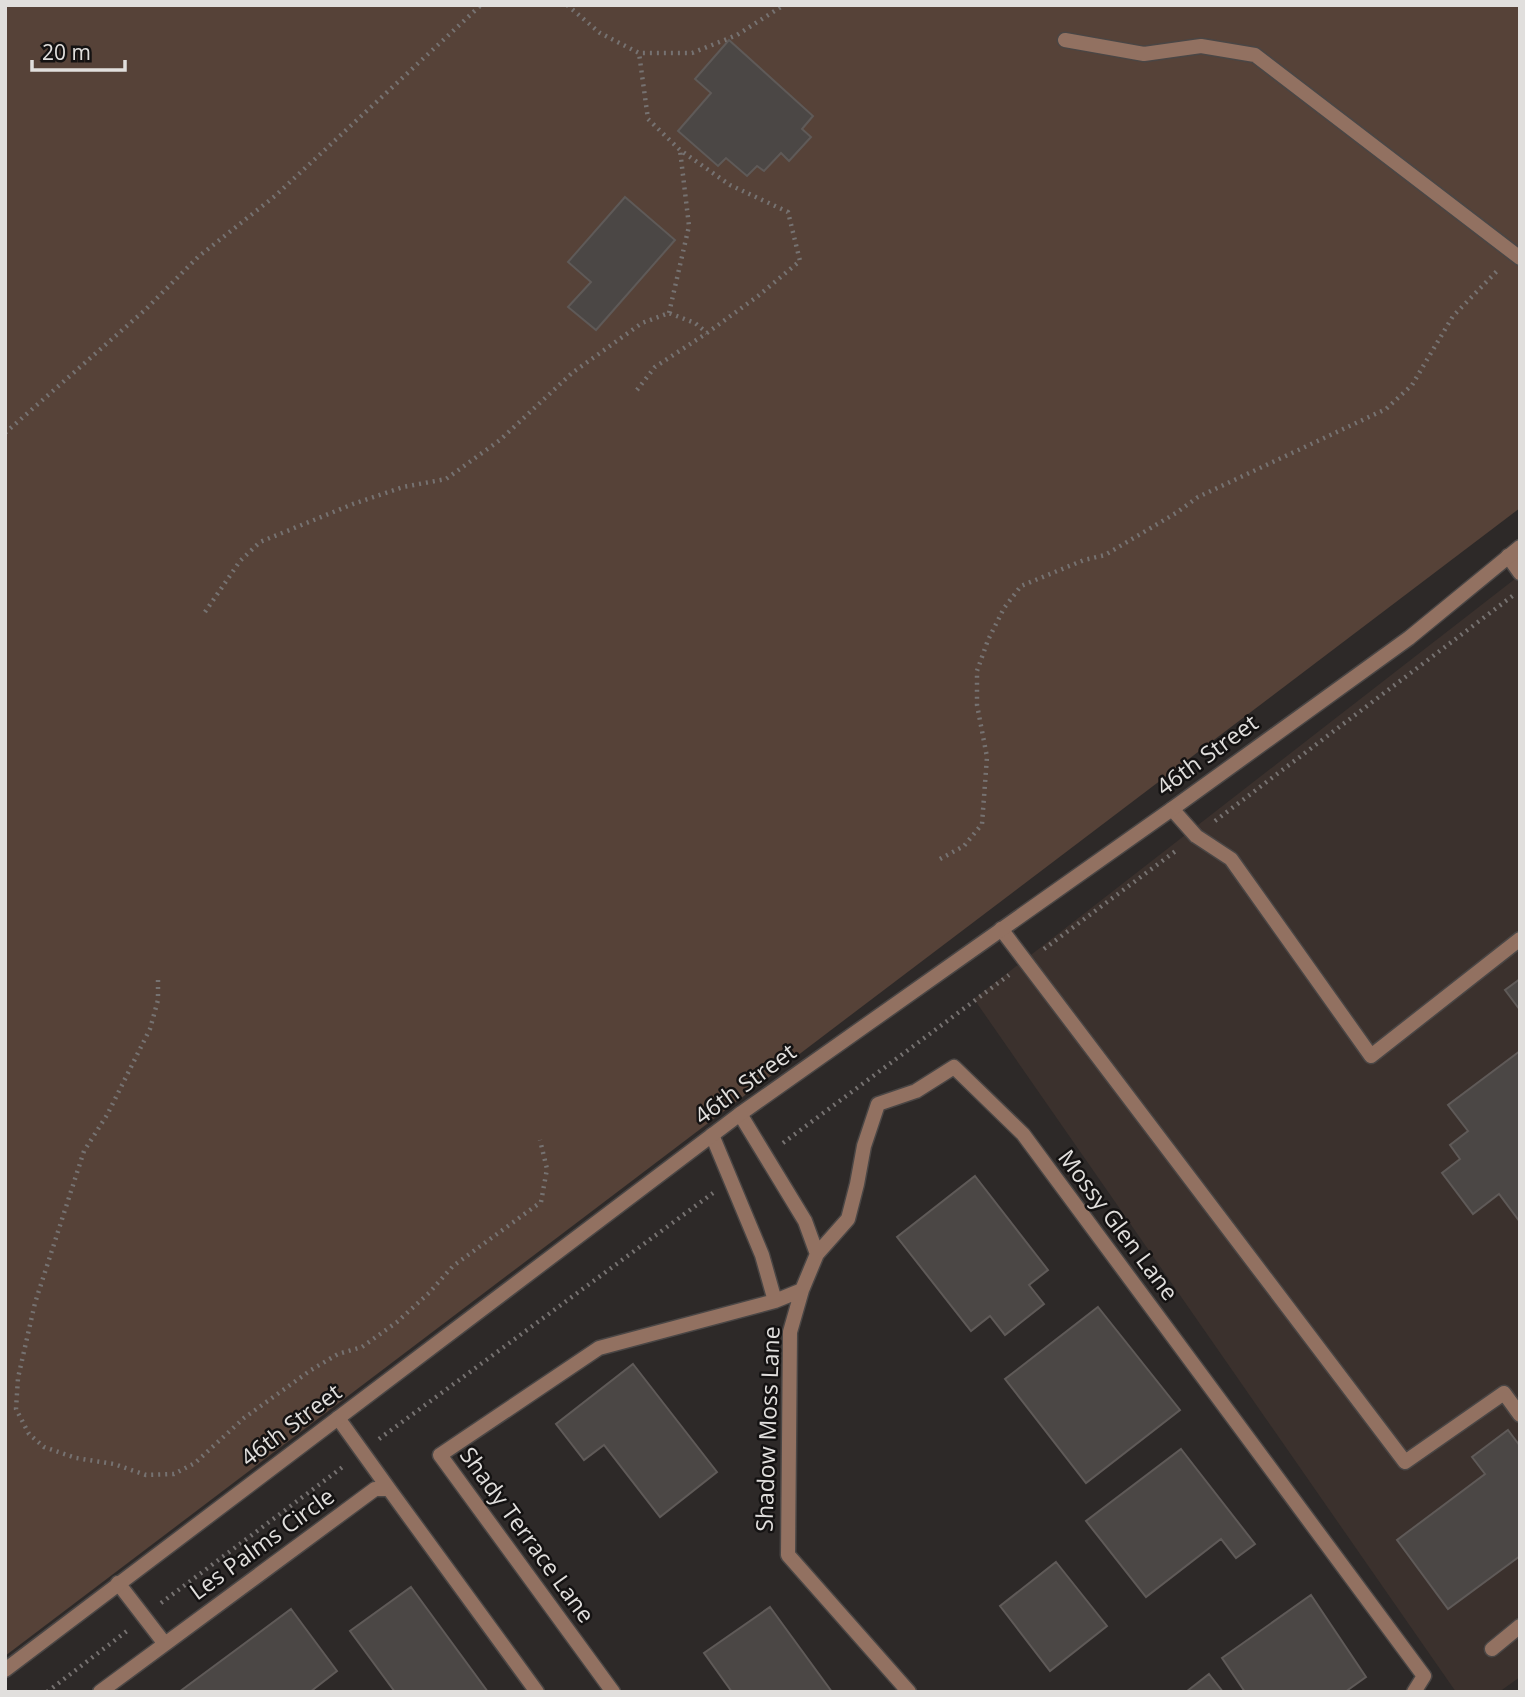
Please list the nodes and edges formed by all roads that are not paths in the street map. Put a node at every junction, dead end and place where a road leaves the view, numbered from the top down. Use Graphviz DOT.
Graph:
graph roads {
  1 [pos="1065,40"];
  2 [pos="1516,255"];
  3 [pos="1514,552"];
  4 [pos="1520,573"];
  5 [pos="1172,808"];
  6 [pos="1001,929"];
  7 [pos="1520,939"];
  8 [pos="740,1114"];
  9 [pos="712,1135"];
  10 [pos="817,1254"];
  11 [pos="802,1290"];
  12 [pos="775,1301"];
  13 [pos="1520,1415"];
  14 [pos="338,1418"];
  15 [pos="389,1489"];
  16 [pos="118,1583"];
  17 [pos="1520,1626"];
  18 [pos="165,1644"];
  19 [pos="1492,1648"];
  20 [pos="5,1670"];
  21 [pos="100,1692"];
  22 [pos="537,1692"];
  23 [pos="613,1692"];
  24 [pos="909,1692"];
  25 [pos="1414,1692"];
  1 -- 2 [label="street"];
  3 -- 4 [label="street"];
  3 -- 5 [label="street, 46th Street"];
  5 -- 6 [label="street, 46th Street"];
  5 -- 7 [label="street"];
  6 -- 8 [label="street, 46th Street"];
  6 -- 13 [label="street"];
  8 -- 9 [label="street, 46th Street"];
  8 -- 10 [label="street"];
  9 -- 12 [label="street, Shadow Moss Lane"];
  9 -- 14 [label="street, 46th Street"];
  10 -- 11 [label="street, Mossy Glen Lane"];
  10 -- 25 [label="street, Mossy Glen Lane"];
  11 -- 12 [label="street"];
  11 -- 24 [label="street, Shadow Moss Lane"];
  12 -- 23 [label="street, Shady Terrace Lane"];
  14 -- 15 [label="street"];
  14 -- 16 [label="street, 46th Street"];
  15 -- 18 [label="street, Les Palms Circle"];
  15 -- 22 [label="street"];
  16 -- 18 [label="street"];
  16 -- 20 [label="street, 46th Street"];
  17 -- 19 [label="street"];
  18 -- 21 [label="street, Les Palms Circle"];
}
